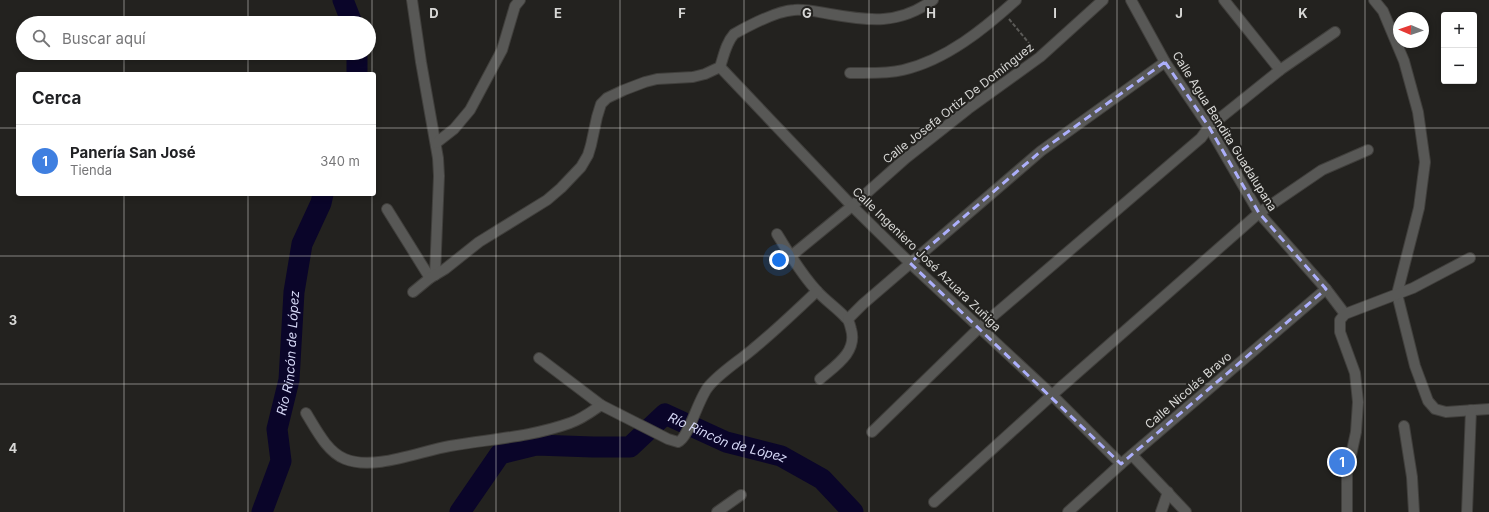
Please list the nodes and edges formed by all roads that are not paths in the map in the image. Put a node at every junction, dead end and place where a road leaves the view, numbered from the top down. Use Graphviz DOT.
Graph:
graph roads {
  1 [pos="412,0"];
  2 [pos="520,0"];
  3 [pos="933,0"];
  4 [pos="1016,0"];
  5 [pos="1103,0"];
  6 [pos="1131,0"];
  7 [pos="1224,0"];
  8 [pos="1374,0"];
  9 [pos="1335,32"];
  10 [pos="1165,62"];
  11 [pos="720,66"];
  12 [pos="1280,70"];
  13 [pos="850,73"];
  14 [pos="1209,128"];
  15 [pos="436,143"];
  16 [pos="1368,150"];
  17 [pos="852,206"];
  18 [pos="387,209"];
  19 [pos="1259,213"];
  20 [pos="777,234"];
  21 [pos="791,256"];
  22 [pos="1470,258"];
  23 [pos="910,263"];
  24 [pos="432,277"];
  25 [pos="1326,289"];
  26 [pos="817,291"];
  27 [pos="413,292"];
  28 [pos="1398,294"];
  29 [pos="1345,314"];
  30 [pos="848,319"];
  31 [pos="979,328"];
  32 [pos="540,358"];
  33 [pos="820,380"];
  34 [pos="1052,395"];
  35 [pos="601,405"];
  36 [pos="1489,408"];
  37 [pos="1470,410"];
  38 [pos="306,414"];
  39 [pos="1404,426"];
  40 [pos="872,432"];
  41 [pos="1132,455"];
  42 [pos="1121,464"];
  43 [pos="1168,492"];
  44 [pos="741,495"];
  45 [pos="934,502"];
  46 [pos="717,512"];
  47 [pos="1068,512"];
  48 [pos="1161,512"];
  49 [pos="1186,512"];
  50 [pos="1347,512"];
  51 [pos="1414,512"];
  52 [pos="1467,512"];
  1 -- 15 [label="street"];
  2 -- 15 [label="street"];
  3 -- 11 [label="street"];
  4 -- 13 [label="street"];
  5 -- 17 [label="street, Calle Josefa Ortiz De Domínguez"];
  6 -- 10 [label="street, Calle Agua Bendita Guadalupana"];
  7 -- 12 [label="street"];
  8 -- 28 [label="street"];
  9 -- 12 [label="street"];
  10 -- 14 [label="street, Calle Agua Bendita Guadalupana"];
  10 -- 23 [label="street"];
  11 -- 17 [label="street, Calle Ingeniero José Azuara Zuñiga"];
  11 -- 24 [label="street"];
  12 -- 14 [label="street"];
  14 -- 19 [label="street, Calle Agua Bendita Guadalupana"];
  14 -- 31 [label="street"];
  15 -- 24 [label="street"];
  16 -- 19 [label="street"];
  17 -- 21 [label="street, Calle Josefa Ortiz De Domínguez"];
  17 -- 23 [label="street, Calle Ingeniero José Azuara Zuñiga"];
  18 -- 24 [label="street"];
  19 -- 25 [label="street, Calle Agua Bendita Guadalupana"];
  19 -- 34 [label="street"];
  20 -- 21 [label="street"];
  21 -- 26 [label="street"];
  22 -- 28 [label="street"];
  23 -- 30 [label="street"];
  23 -- 31 [label="street, Calle Ingeniero José Azuara Zuñiga"];
  24 -- 27 [label="street"];
  25 -- 29 [label="street, Calle Agua Bendita Guadalupana"];
  25 -- 41 [label="street, Calle Nicolás Bravo"];
  26 -- 30 [label="street"];
  26 -- 35 [label="street"];
  28 -- 29 [label="street"];
  28 -- 37 [label="street"];
  29 -- 50 [label="street"];
  30 -- 33 [label="street"];
  31 -- 34 [label="street, Calle Ingeniero José Azuara Zuñiga"];
  31 -- 40 [label="street"];
  32 -- 35 [label="street"];
  34 -- 42 [label="street, Calle Ingeniero José Azuara Zuñiga"];
  34 -- 45 [label="street"];
  35 -- 38 [label="street"];
  36 -- 37 [label="street"];
  37 -- 52 [label="street"];
  39 -- 51 [label="street"];
  41 -- 42 [label="street, Calle Nicolás Bravo"];
  41 -- 43 [label="street"];
  42 -- 47 [label="street, Calle Nicolás Bravo"];
  43 -- 48 [label="street"];
  43 -- 49 [label="street"];
  44 -- 46 [label="street"];
}
